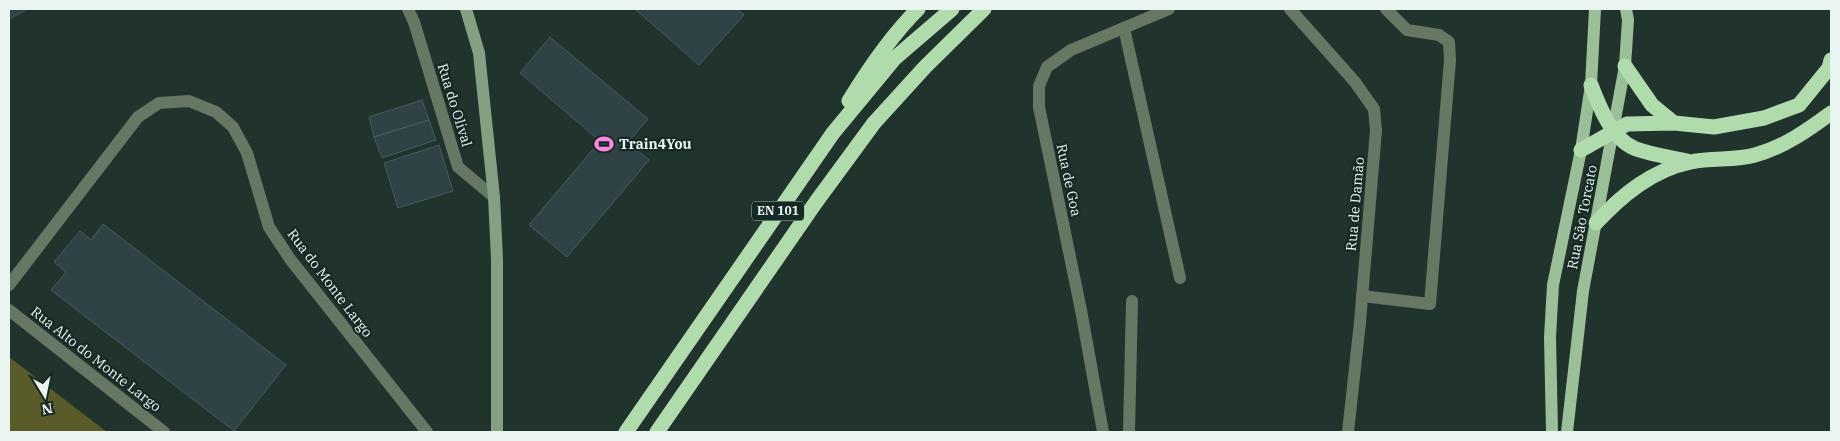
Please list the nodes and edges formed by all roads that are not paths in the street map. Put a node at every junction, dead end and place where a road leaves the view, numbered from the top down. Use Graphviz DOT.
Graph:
graph roads {
  1 [pos="408,9"];
  2 [pos="466,9"];
  3 [pos="918,9"];
  4 [pos="952,9"];
  5 [pos="984,9"];
  6 [pos="1168,9"];
  7 [pos="1290,9"];
  8 [pos="1386,9"];
  9 [pos="1595,9"];
  10 [pos="1626,9"];
  11 [pos="1124,28"];
  12 [pos="1831,60"];
  13 [pos="1625,66"];
  14 [pos="1591,85"];
  15 [pos="1831,113"];
  16 [pos="1674,123"];
  17 [pos="1613,132"];
  18 [pos="833,133"];
  19 [pos="1580,150"];
  20 [pos="1691,162"];
  21 [pos="494,197"];
  22 [pos="1596,223"];
  23 [pos="1180,278"];
  24 [pos="9,285"];
  25 [pos="1362,296"];
  26 [pos="1132,301"];
  27 [pos="9,310"];
  28 [pos="164,432"];
  29 [pos="427,432"];
  30 [pos="497,432"];
  31 [pos="626,432"];
  32 [pos="657,432"];
  33 [pos="1103,432"];
  34 [pos="1129,432"];
  35 [pos="1348,432"];
  36 [pos="1552,432"];
  37 [pos="1567,432"];
  1 -- 21 [label="street, Rua do Olival"];
  2 -- 21 [label="street"];
  3 -- 18 [label="highway"];
  4 -- 18 [label="highway, EN 101"];
  5 -- 32 [label="highway, EN 101"];
  6 -- 11 [label="street, Rua de Goa"];
  7 -- 25 [label="street, Rua de Damão"];
  8 -- 25 [label="street"];
  9 -- 14 [label="main road, Rua São Torcato"];
  10 -- 13 [label="main road, Rua São Torcato"];
  11 -- 23 [label="street"];
  11 -- 33 [label="street, Rua de Goa"];
  12 -- 16 [label="highway"];
  13 -- 16 [label="highway"];
  13 -- 17 [label="main road, Rua São Torcato"];
  14 -- 17 [label="highway"];
  14 -- 19 [label="main road, Rua São Torcato"];
  15 -- 20 [label="highway"];
  16 -- 17 [label="highway"];
  17 -- 19 [label="highway"];
  17 -- 20 [label="highway"];
  17 -- 22 [label="main road, Rua São Torcato"];
  18 -- 31 [label="highway, EN 101"];
  19 -- 36 [label="main road, Rua São Torcato"];
  20 -- 22 [label="highway"];
  21 -- 30 [label="street"];
  22 -- 37 [label="main road, Rua São Torcato"];
  24 -- 29 [label="street, Rua do Monte Largo"];
  25 -- 35 [label="street, Rua de Damão"];
  26 -- 34 [label="street"];
  27 -- 28 [label="street, Rua Alto do Monte Largo"];
}
